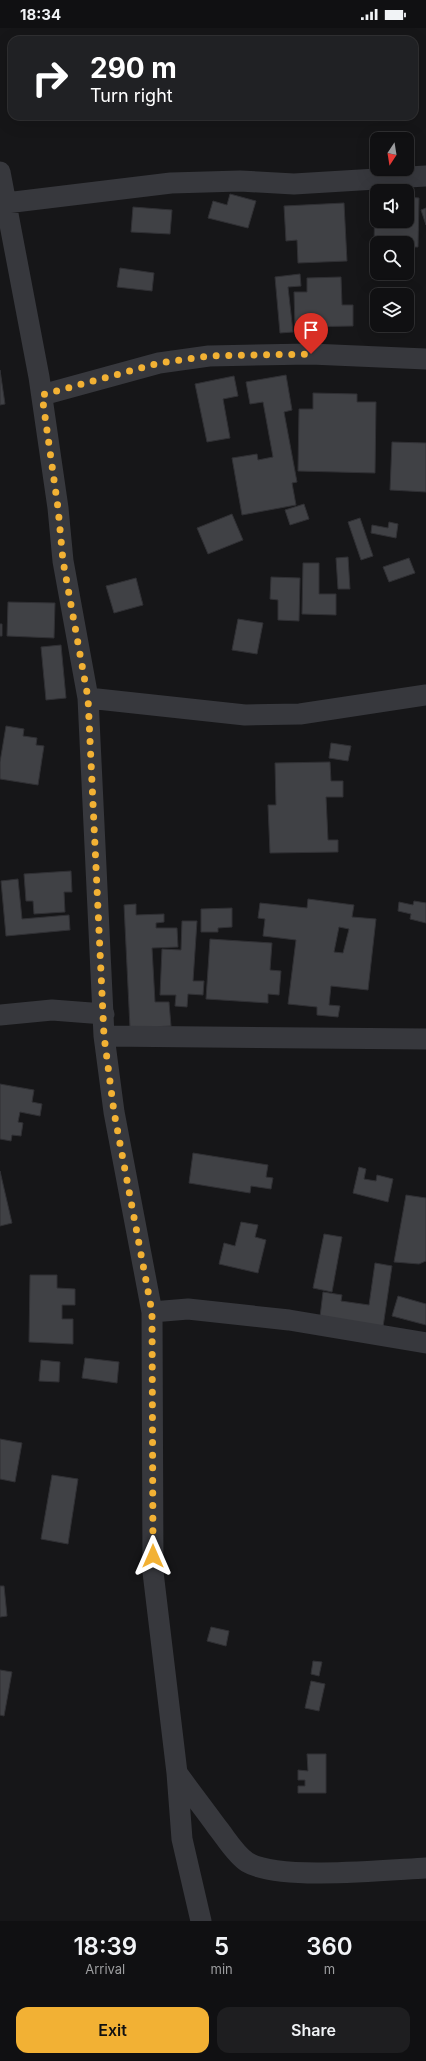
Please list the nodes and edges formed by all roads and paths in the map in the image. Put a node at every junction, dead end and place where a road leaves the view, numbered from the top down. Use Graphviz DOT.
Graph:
graph roads {
  1 [pos="0,172"];
  2 [pos="426,176"];
  3 [pos="6,203"];
  4 [pos="426,359"];
  5 [pos="42,395"];
  6 [pos="426,696"];
  7 [pos="88,698"];
  8 [pos="104,1014"];
  9 [pos="0,1015"];
  10 [pos="104,1036"];
  11 [pos="426,1039"];
  12 [pos="152,1312"];
  13 [pos="426,1343"];
  14 [pos="177,1773"];
  15 [pos="426,1868"];
  16 [pos="201,1921"];
  1 -- 3 [label="street"];
  2 -- 3 [label="street"];
  3 -- 5 [label="street"];
  4 -- 5 [label="street"];
  5 -- 7 [label="street"];
  6 -- 7 [label="street"];
  7 -- 8 [label="street"];
  8 -- 9 [label="street"];
  8 -- 10 [label="street"];
  10 -- 11 [label="street"];
  10 -- 12 [label="street"];
  12 -- 13 [label="street"];
  12 -- 14 [label="street"];
  14 -- 15 [label="street"];
  14 -- 16 [label="street"];
}
